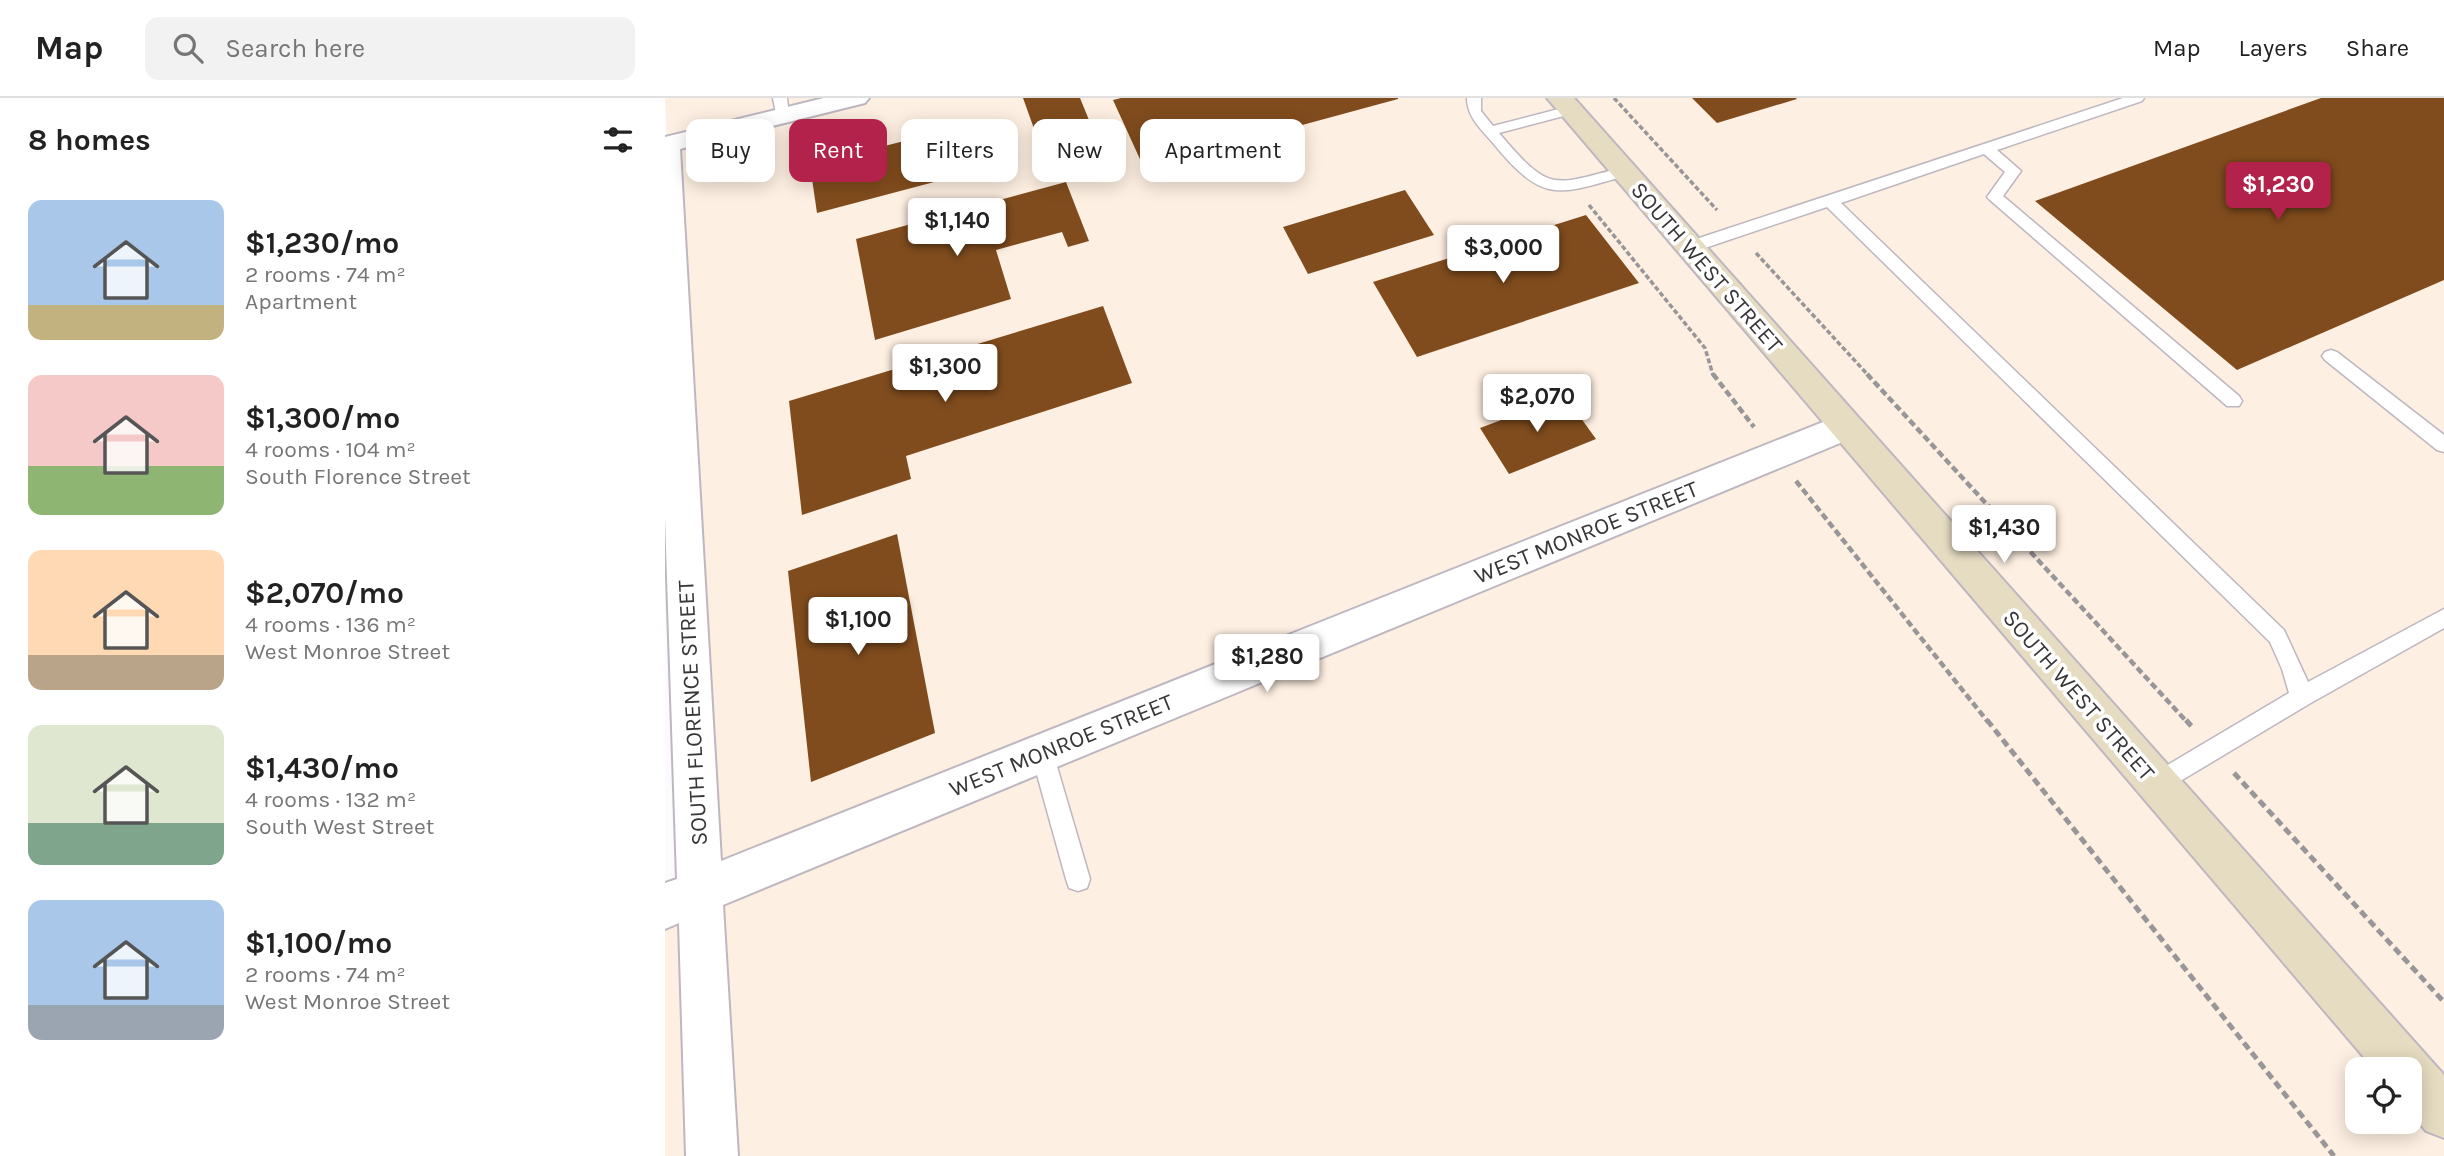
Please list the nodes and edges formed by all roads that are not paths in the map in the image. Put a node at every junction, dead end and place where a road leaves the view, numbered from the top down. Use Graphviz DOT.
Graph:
graph roads {
  1 [pos="856,98"];
  2 [pos="1474,98"];
  3 [pos="2137,98"];
  4 [pos="1565,104"];
  5 [pos="781,107"];
  6 [pos="1490,131"];
  7 [pos="665,145"];
  8 [pos="1986,149"];
  9 [pos="1624,172"];
  10 [pos="1830,201"];
  11 [pos="1690,247"];
  12 [pos="2331,356"];
  13 [pos="2233,401"];
  14 [pos="1845,427"];
  15 [pos="2444,445"];
  16 [pos="2444,618"];
  17 [pos="2301,697"];
  18 [pos="1042,753"];
  19 [pos="2157,784"];
  20 [pos="1078,879"];
  21 [pos="683,899"];
  22 [pos="2396,1057"];
  23 [pos="2422,1088"];
  24 [pos="2444,1113"];
  25 [pos="712,1156"];
  1 -- 5 [label="street"];
  2 -- 6 [label="lane"];
  3 -- 8 [label="lane"];
  4 -- 6 [label="lane"];
  4 -- 9 [label="main road, SOUTH WEST STREET"];
  5 -- 7 [label="street"];
  6 -- 9 [label="lane"];
  7 -- 21 [label="street, SOUTH FLORENCE STREET"];
  8 -- 10 [label="lane"];
  8 -- 13 [label="lane"];
  9 -- 11 [label="main road, SOUTH WEST STREET"];
  10 -- 11 [label="lane"];
  10 -- 17 [label="lane"];
  11 -- 14 [label="main road, SOUTH WEST STREET"];
  12 -- 15 [label="lane"];
  14 -- 18 [label="street, WEST MONROE STREET"];
  14 -- 19 [label="main road, SOUTH WEST STREET"];
  16 -- 17 [label="lane"];
  17 -- 19 [label="lane"];
  18 -- 20 [label="lane"];
  18 -- 21 [label="street, WEST MONROE STREET"];
  19 -- 22 [label="main road, SOUTH WEST STREET"];
  21 -- 25 [label="street, SOUTH FLORENCE STREET"];
  23 -- 24 [label="main road"];
}
